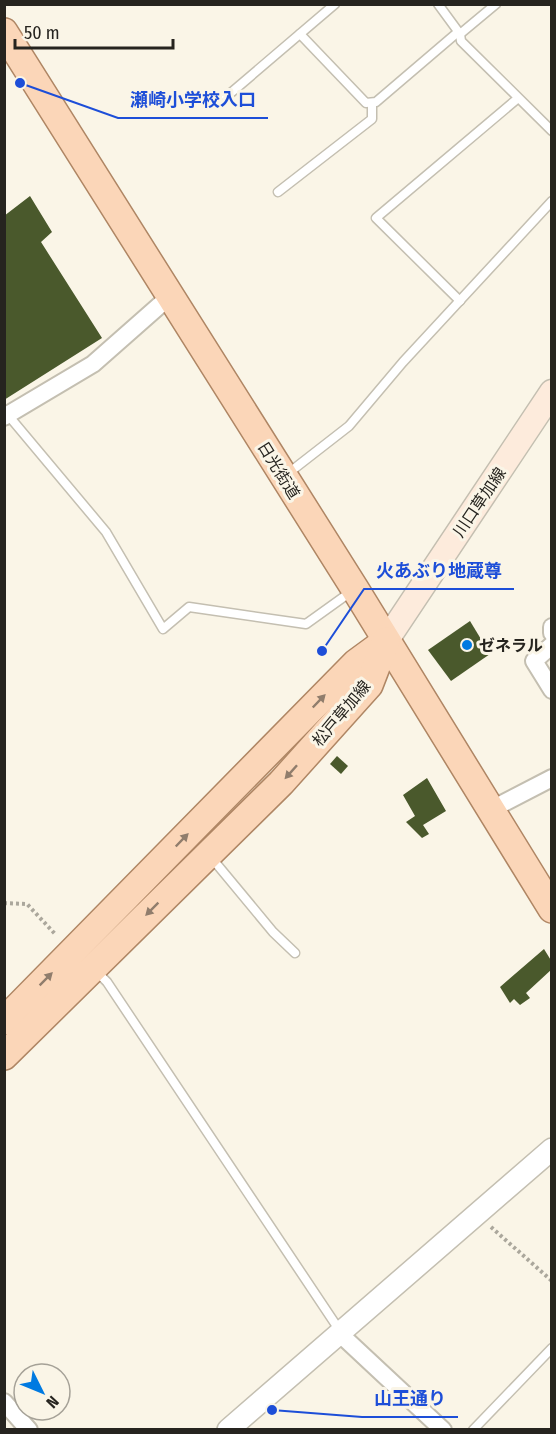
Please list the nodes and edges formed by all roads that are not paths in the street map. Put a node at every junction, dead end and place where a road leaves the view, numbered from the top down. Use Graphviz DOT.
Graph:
graph roads {
  1 [pos="335,4"];
  2 [pos="438,4"];
  3 [pos="496,4"];
  4 [pos="4,32"];
  5 [pos="459,33"];
  6 [pos="300,34"];
  7 [pos="226,98"];
  8 [pos="517,99"];
  9 [pos="372,103"];
  10 [pos="552,131"];
  11 [pos="278,192"];
  12 [pos="552,201"];
  13 [pos="169,297"];
  14 [pos="460,301"];
  15 [pos="550,398"];
  16 [pos="6,416"];
  17 [pos="283,477"];
  18 [pos="354,589"];
  19 [pos="552,627"];
  20 [pos="552,633"];
  21 [pos="386,641"];
  22 [pos="552,645"];
  23 [pos="552,690"];
  24 [pos="552,778"];
  25 [pos="490,810"];
  26 [pos="208,854"];
  27 [pos="552,909"];
  28 [pos="296,953"];
  29 [pos="92,968"];
  30 [pos="4,1021"];
  31 [pos="4,1056"];
  32 [pos="552,1149"];
  33 [pos="340,1332"];
  34 [pos="552,1348"];
  35 [pos="4,1402"];
  36 [pos="29,1430"];
  37 [pos="228,1430"];
  38 [pos="443,1430"];
  39 [pos="473,1430"];
  1 -- 6 [label="lane"];
  2 -- 5 [label="lane"];
  3 -- 5 [label="lane"];
  4 -- 13 [label="main road, 日光街道"];
  5 -- 8 [label="lane"];
  5 -- 9 [label="lane"];
  6 -- 7 [label="lane"];
  6 -- 9 [label="lane"];
  8 -- 10 [label="lane"];
  8 -- 14 [label="lane"];
  9 -- 11 [label="lane"];
  12 -- 14 [label="lane"];
  13 -- 16 [label="street"];
  13 -- 17 [label="main road, 日光街道"];
  14 -- 17 [label="lane"];
  15 -- 21 [label="main road, 川口草加線"];
  16 -- 18 [label="lane"];
  17 -- 18 [label="main road, 日光街道"];
  18 -- 21 [label="main road, 日光街道"];
  19 -- 20 [label="street"];
  21 -- 25 [label="main road, 日光街道"];
  21 -- 26 [label="main road, 松戸草加線, one-way"];
  30 -- 21 [label="main road, 松戸草加線, one-way"];
  22 -- 23 [label="street"];
  24 -- 25 [label="street"];
  25 -- 27 [label="main road, 日光街道"];
  26 -- 28 [label="lane"];
  26 -- 29 [label="main road, 松戸草加線, one-way"];
  29 -- 31 [label="main road, 松戸草加線"];
  29 -- 33 [label="lane"];
  32 -- 33 [label="street"];
  33 -- 37 [label="street"];
  33 -- 38 [label="street"];
  34 -- 39 [label="lane"];
  35 -- 36 [label="street"];
}
